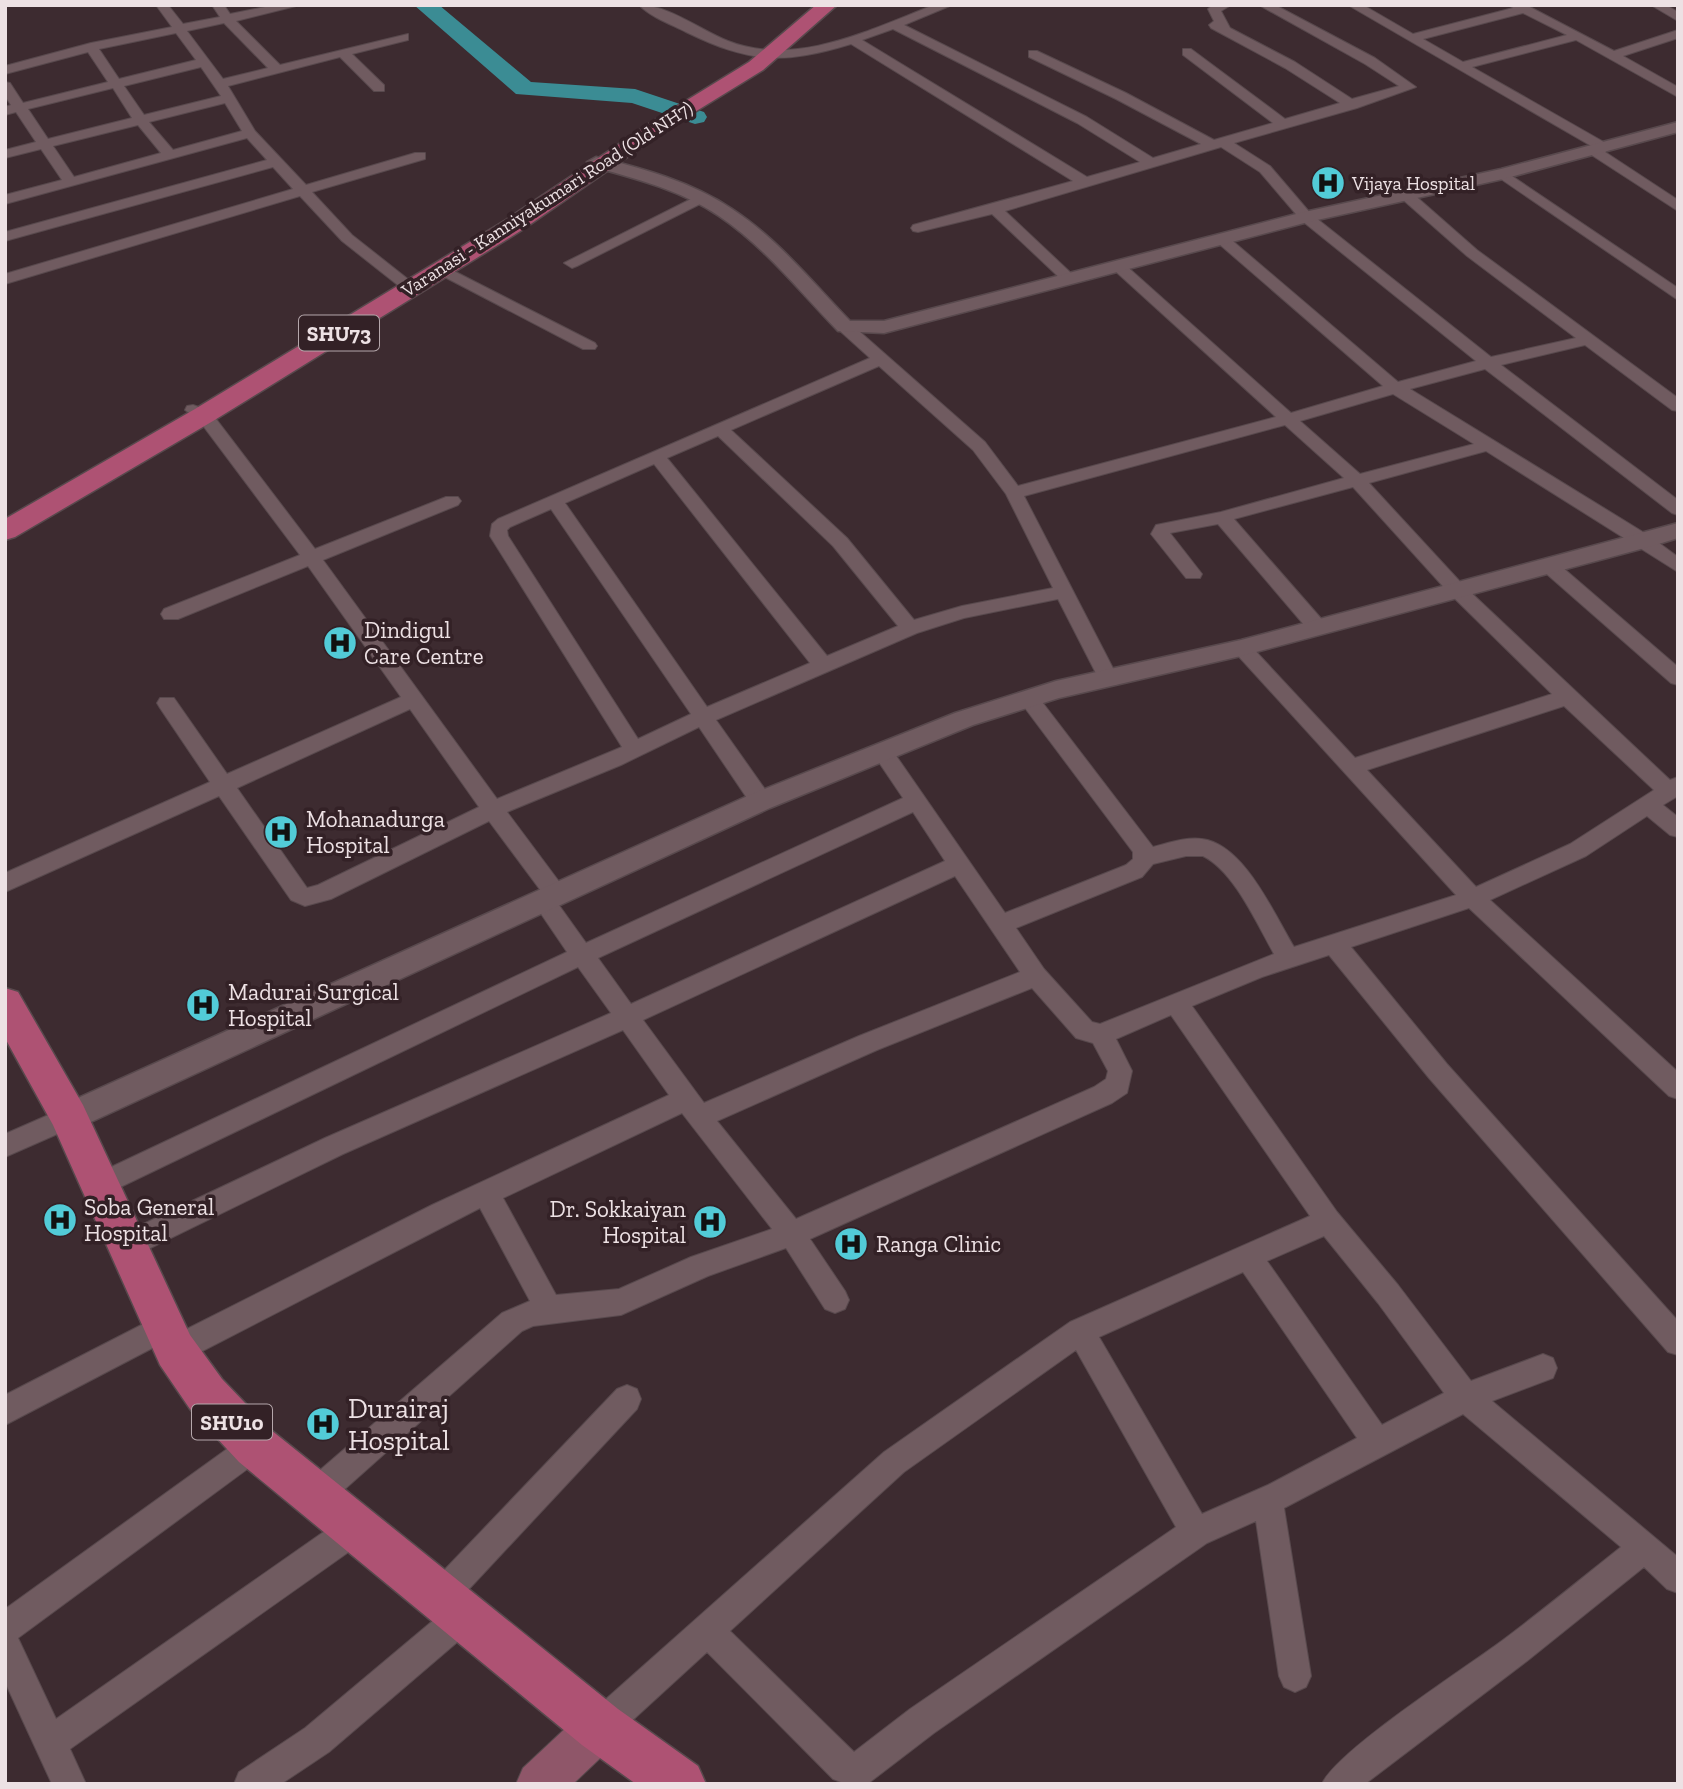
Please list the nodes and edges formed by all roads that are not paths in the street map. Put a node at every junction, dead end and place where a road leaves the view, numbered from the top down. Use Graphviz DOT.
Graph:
graph roads {
  1 [pos="162,5"];
  2 [pos="218,5"];
  3 [pos="294,5"];
  4 [pos="645,5"];
  5 [pos="813,5"];
  6 [pos="828,5"];
  7 [pos="946,5"];
  8 [pos="1226,5"];
  9 [pos="1265,5"];
  10 [pos="1354,5"];
  11 [pos="1657,5"];
  12 [pos="1520,7"];
  13 [pos="1678,17"];
  14 [pos="228,20"];
  15 [pos="892,24"];
  16 [pos="181,30"];
  17 [pos="1678,34"];
  18 [pos="1578,36"];
  19 [pos="404,37"];
  20 [pos="1412,38"];
  21 [pos="852,39"];
  22 [pos="91,47"];
  23 [pos="1187,52"];
  24 [pos="343,53"];
  25 [pos="1033,54"];
  26 [pos="763,55"];
  27 [pos="1612,55"];
  28 [pos="204,62"];
  29 [pos="1463,66"];
  30 [pos="277,69"];
  31 [pos="5,70"];
  32 [pos="117,83"];
  33 [pos="220,84"];
  34 [pos="5,86"];
  35 [pos="379,88"];
  36 [pos="1678,93"];
  37 [pos="228,98"];
  38 [pos="1352,105"];
  39 [pos="20,107"];
  40 [pos="5,111"];
  41 [pos="140,119"];
  42 [pos="1284,125"];
  43 [pos="1678,127"];
  44 [pos="250,133"];
  45 [pos="47,144"];
  46 [pos="1218,144"];
  47 [pos="1599,149"];
  48 [pos="5,154"];
  49 [pos="170,155"];
  50 [pos="420,156"];
  51 [pos="276,162"];
  52 [pos="600,163"];
  53 [pos="1151,163"];
  54 [pos="1503,174"];
  55 [pos="70,181"];
  56 [pos="1084,182"];
  57 [pos="302,191"];
  58 [pos="1406,195"];
  59 [pos="701,198"];
  60 [pos="5,200"];
  61 [pos="1676,204"];
  62 [pos="995,209"];
  63 [pos="1306,217"];
  64 [pos="918,228"];
  65 [pos="5,237"];
  66 [pos="1223,240"];
  67 [pos="572,263"];
  68 [pos="1118,266"];
  69 [pos="442,270"];
  70 [pos="1068,278"];
  71 [pos="5,279"];
  72 [pos="404,283"];
  73 [pos="1678,295"];
  74 [pos="845,327"];
  75 [pos="1586,340"];
  76 [pos="589,346"];
  77 [pos="881,359"];
  78 [pos="1488,363"];
  79 [pos="1394,387"];
  80 [pos="1678,406"];
  81 [pos="198,413"];
  82 [pos="1288,419"];
  83 [pos="720,429"];
  84 [pos="1488,445"];
  85 [pos="656,456"];
  86 [pos="1356,480"];
  87 [pos="1014,493"];
  88 [pos="452,501"];
  89 [pos="555,502"];
  90 [pos="1678,509"];
  91 [pos="1222,517"];
  92 [pos="5,519"];
  93 [pos="1678,530"];
  94 [pos="5,531"];
  95 [pos="1644,541"];
  96 [pos="313,558"];
  97 [pos="1548,565"];
  98 [pos="1678,566"];
  99 [pos="1194,574"];
  100 [pos="1457,590"];
  101 [pos="1064,592"];
  102 [pos="171,614"];
  103 [pos="910,628"];
  104 [pos="1318,628"];
  105 [pos="1241,648"];
  106 [pos="823,665"];
  107 [pos="1678,678"];
  108 [pos="1109,680"];
  109 [pos="1567,697"];
  110 [pos="414,699"];
  111 [pos="1028,699"];
  112 [pos="167,704"];
  113 [pos="703,717"];
  114 [pos="634,750"];
  115 [pos="883,752"];
  116 [pos="1351,767"];
  117 [pos="222,785"];
  118 [pos="1674,788"];
  119 [pos="761,801"];
  120 [pos="915,802"];
  121 [pos="1648,805"];
  122 [pos="491,810"];
  123 [pos="1678,829"];
  124 [pos="1145,857"];
  125 [pos="960,864"];
  126 [pos="5,883"];
  127 [pos="548,896"];
  128 [pos="1473,898"];
  129 [pos="1001,924"];
  130 [pos="1335,945"];
  131 [pos="582,955"];
  132 [pos="1289,960"];
  133 [pos="1036,976"];
  134 [pos="1177,1004"];
  135 [pos="8,1015"];
  136 [pos="628,1017"];
  137 [pos="1101,1034"];
  138 [pos="1678,1088"];
  139 [pos="693,1108"];
  140 [pos="69,1117"];
  141 [pos="5,1146"];
  142 [pos="99,1185"];
  143 [pos="486,1194"];
  144 [pos="1328,1221"];
  145 [pos="792,1234"];
  146 [pos="126,1246"];
  147 [pos="1249,1258"];
  148 [pos="835,1300"];
  149 [pos="549,1309"];
  150 [pos="1080,1331"];
  151 [pos="169,1339"];
  152 [pos="1678,1342"];
  153 [pos="1543,1368"];
  154 [pos="1465,1397"];
  155 [pos="627,1399"];
  156 [pos="5,1411"];
  157 [pos="1378,1444"];
  158 [pos="255,1446"];
  159 [pos="316,1494"];
  160 [pos="1268,1500"];
  161 [pos="356,1528"];
  162 [pos="1196,1532"];
  163 [pos="1645,1547"];
  164 [pos="1678,1578"];
  165 [pos="453,1606"];
  166 [pos="5,1628"];
  167 [pos="707,1630"];
  168 [pos="5,1646"];
  169 [pos="1294,1676"];
  170 [pos="600,1727"];
  171 [pos="50,1742"];
  172 [pos="69,1784"];
  173 [pos="251,1784"];
  174 [pos="539,1784"];
  175 [pos="680,1784"];
  176 [pos="1339,1784"];
  1 -- 16 [label="street"];
  2 -- 14 [label="street"];
  3 -- 14 [label="street"];
  4 -- 26 [label="street"];
  5 -- 26 [label="main road, Varanasi - Kanniyakumari Road (Old NH7) / SHU73"];
  6 -- 26 [label="main road, Varanasi - Kanniyakumari Road (Old NH7) / SHU73"];
  7 -- 15 [label="street"];
  8 -- 38 [label="street"];
  9 -- 38 [label="street"];
  10 -- 20 [label="street"];
  11 -- 13 [label="street"];
  12 -- 18 [label="street"];
  12 -- 20 [label="street"];
  14 -- 16 [label="street"];
  14 -- 30 [label="street"];
  15 -- 21 [label="street"];
  15 -- 53 [label="street"];
  16 -- 22 [label="street"];
  16 -- 28 [label="street"];
  17 -- 27 [label="street"];
  18 -- 27 [label="street"];
  18 -- 29 [label="street"];
  19 -- 24 [label="street"];
  20 -- 29 [label="street"];
  21 -- 26 [label="street"];
  21 -- 56 [label="street"];
  22 -- 31 [label="street"];
  22 -- 32 [label="street"];
  23 -- 42 [label="street"];
  24 -- 30 [label="street"];
  24 -- 35 [label="street"];
  25 -- 46 [label="street"];
  26 -- 52 [label="main road, Varanasi - Kanniyakumari Road (Old NH7) / SHU73"];
  27 -- 36 [label="street"];
  28 -- 32 [label="street"];
  28 -- 33 [label="street"];
  29 -- 47 [label="street"];
  30 -- 33 [label="street"];
  32 -- 39 [label="street"];
  32 -- 41 [label="street"];
  33 -- 37 [label="street"];
  34 -- 39 [label="street"];
  37 -- 41 [label="street"];
  37 -- 44 [label="street"];
  38 -- 42 [label="street"];
  39 -- 40 [label="street"];
  39 -- 45 [label="street"];
  41 -- 45 [label="street"];
  41 -- 49 [label="street"];
  42 -- 46 [label="street"];
  43 -- 47 [label="street"];
  44 -- 49 [label="street"];
  44 -- 51 [label="street"];
  45 -- 48 [label="street"];
  45 -- 55 [label="street"];
  46 -- 53 [label="street"];
  46 -- 63 [label="street"];
  47 -- 54 [label="street"];
  47 -- 61 [label="street"];
  49 -- 55 [label="street"];
  50 -- 57 [label="street"];
  51 -- 57 [label="street"];
  51 -- 65 [label="street"];
  52 -- 59 [label="street"];
  52 -- 69 [label="main road, Varanasi - Kanniyakumari Road (Old NH7) / SHU73"];
  52 -- 72 [label="main road, Varanasi - Kanniyakumari Road (Old NH7) / SHU73"];
  53 -- 56 [label="street"];
  54 -- 58 [label="street"];
  54 -- 73 [label="street"];
  55 -- 60 [label="street"];
  56 -- 62 [label="street"];
  57 -- 71 [label="street"];
  57 -- 72 [label="street"];
  58 -- 63 [label="street"];
  58 -- 75 [label="street"];
  59 -- 67 [label="street"];
  59 -- 74 [label="street"];
  62 -- 64 [label="street"];
  62 -- 70 [label="street"];
  63 -- 66 [label="street"];
  63 -- 78 [label="street"];
  66 -- 68 [label="street"];
  66 -- 79 [label="street"];
  68 -- 70 [label="street"];
  68 -- 82 [label="street"];
  69 -- 76 [label="street"];
  69 -- 81 [label="main road, Varanasi - Kanniyakumari Road (Old NH7) / SHU73"];
  70 -- 74 [label="street"];
  72 -- 81 [label="main road, Varanasi - Kanniyakumari Road (Old NH7) / SHU73"];
  74 -- 77 [label="street"];
  75 -- 78 [label="street"];
  75 -- 80 [label="street"];
  77 -- 83 [label="street"];
  77 -- 87 [label="street"];
  78 -- 79 [label="street"];
  78 -- 90 [label="street"];
  79 -- 82 [label="street"];
  79 -- 84 [label="street"];
  81 -- 92 [label="main road, Varanasi - Kanniyakumari Road (Old NH7) / SHU73"];
  81 -- 94 [label="main road, Varanasi - Kanniyakumari Road (Old NH7) / SHU73"];
  81 -- 96 [label="street"];
  82 -- 86 [label="street"];
  82 -- 87 [label="street"];
  83 -- 85 [label="street"];
  83 -- 103 [label="street"];
  84 -- 86 [label="street"];
  84 -- 95 [label="street"];
  85 -- 89 [label="street"];
  85 -- 106 [label="street"];
  86 -- 91 [label="street"];
  86 -- 100 [label="street"];
  87 -- 101 [label="street"];
  88 -- 96 [label="street"];
  89 -- 113 [label="street"];
  89 -- 114 [label="street"];
  91 -- 99 [label="street"];
  91 -- 104 [label="street"];
  93 -- 95 [label="street"];
  95 -- 97 [label="street"];
  95 -- 98 [label="street"];
  96 -- 102 [label="street"];
  96 -- 110 [label="street"];
  97 -- 100 [label="street"];
  97 -- 107 [label="street"];
  100 -- 104 [label="street"];
  100 -- 109 [label="street"];
  101 -- 103 [label="street"];
  101 -- 108 [label="street"];
  103 -- 106 [label="street"];
  104 -- 105 [label="street"];
  105 -- 108 [label="street"];
  105 -- 116 [label="street"];
  106 -- 113 [label="street"];
  108 -- 111 [label="street"];
  109 -- 116 [label="street"];
  109 -- 118 [label="street"];
  110 -- 117 [label="street"];
  110 -- 122 [label="street"];
  111 -- 115 [label="street"];
  111 -- 124 [label="street"];
  112 -- 117 [label="street"];
  113 -- 114 [label="street"];
  113 -- 119 [label="street"];
  114 -- 122 [label="street"];
  115 -- 119 [label="street"];
  115 -- 120 [label="street"];
  116 -- 128 [label="street"];
  117 -- 122 [label="street"];
  117 -- 126 [label="street"];
  118 -- 121 [label="street"];
  119 -- 127 [label="street"];
  120 -- 125 [label="street"];
  120 -- 131 [label="street"];
  121 -- 123 [label="street"];
  121 -- 128 [label="street"];
  122 -- 127 [label="street"];
  124 -- 129 [label="street"];
  124 -- 132 [label="street"];
  125 -- 129 [label="street"];
  125 -- 136 [label="street"];
  127 -- 131 [label="street"];
  127 -- 140 [label="street"];
  128 -- 130 [label="street"];
  128 -- 138 [label="street"];
  129 -- 133 [label="street"];
  130 -- 132 [label="street"];
  130 -- 152 [label="street"];
  131 -- 136 [label="street"];
  131 -- 142 [label="street"];
  132 -- 134 [label="street"];
  133 -- 137 [label="street"];
  133 -- 139 [label="street"];
  134 -- 137 [label="street"];
  134 -- 144 [label="street"];
  135 -- 140 [label="main road, SHU10"];
  136 -- 139 [label="street"];
  136 -- 146 [label="street"];
  137 -- 145 [label="street"];
  139 -- 143 [label="street"];
  139 -- 145 [label="street"];
  140 -- 141 [label="street"];
  140 -- 142 [label="main road, SHU10"];
  142 -- 146 [label="main road, SHU10"];
  143 -- 149 [label="street"];
  143 -- 151 [label="street"];
  144 -- 147 [label="street"];
  144 -- 154 [label="street"];
  145 -- 148 [label="street"];
  145 -- 149 [label="street"];
  146 -- 151 [label="main road, SHU10"];
  147 -- 150 [label="street"];
  147 -- 157 [label="street"];
  149 -- 159 [label="street"];
  150 -- 162 [label="street"];
  150 -- 167 [label="street"];
  151 -- 156 [label="street"];
  151 -- 158 [label="main road, SHU10"];
  153 -- 154 [label="street"];
  154 -- 157 [label="street"];
  154 -- 163 [label="street"];
  155 -- 165 [label="street"];
  157 -- 160 [label="street"];
  158 -- 159 [label="main road, SHU10"];
  158 -- 166 [label="street"];
  159 -- 161 [label="main road, SHU10"];
  160 -- 162 [label="street"];
  160 -- 169 [label="street"];
  161 -- 165 [label="main road, SHU10"];
  161 -- 171 [label="street"];
  162 -- 167 [label="street"];
  163 -- 164 [label="street"];
  163 -- 176 [label="street"];
  165 -- 170 [label="main road, SHU10"];
  165 -- 173 [label="street"];
  167 -- 170 [label="street"];
  168 -- 171 [label="street"];
  170 -- 174 [label="main road"];
  170 -- 175 [label="main road, SHU10"];
  171 -- 172 [label="street"];
}
